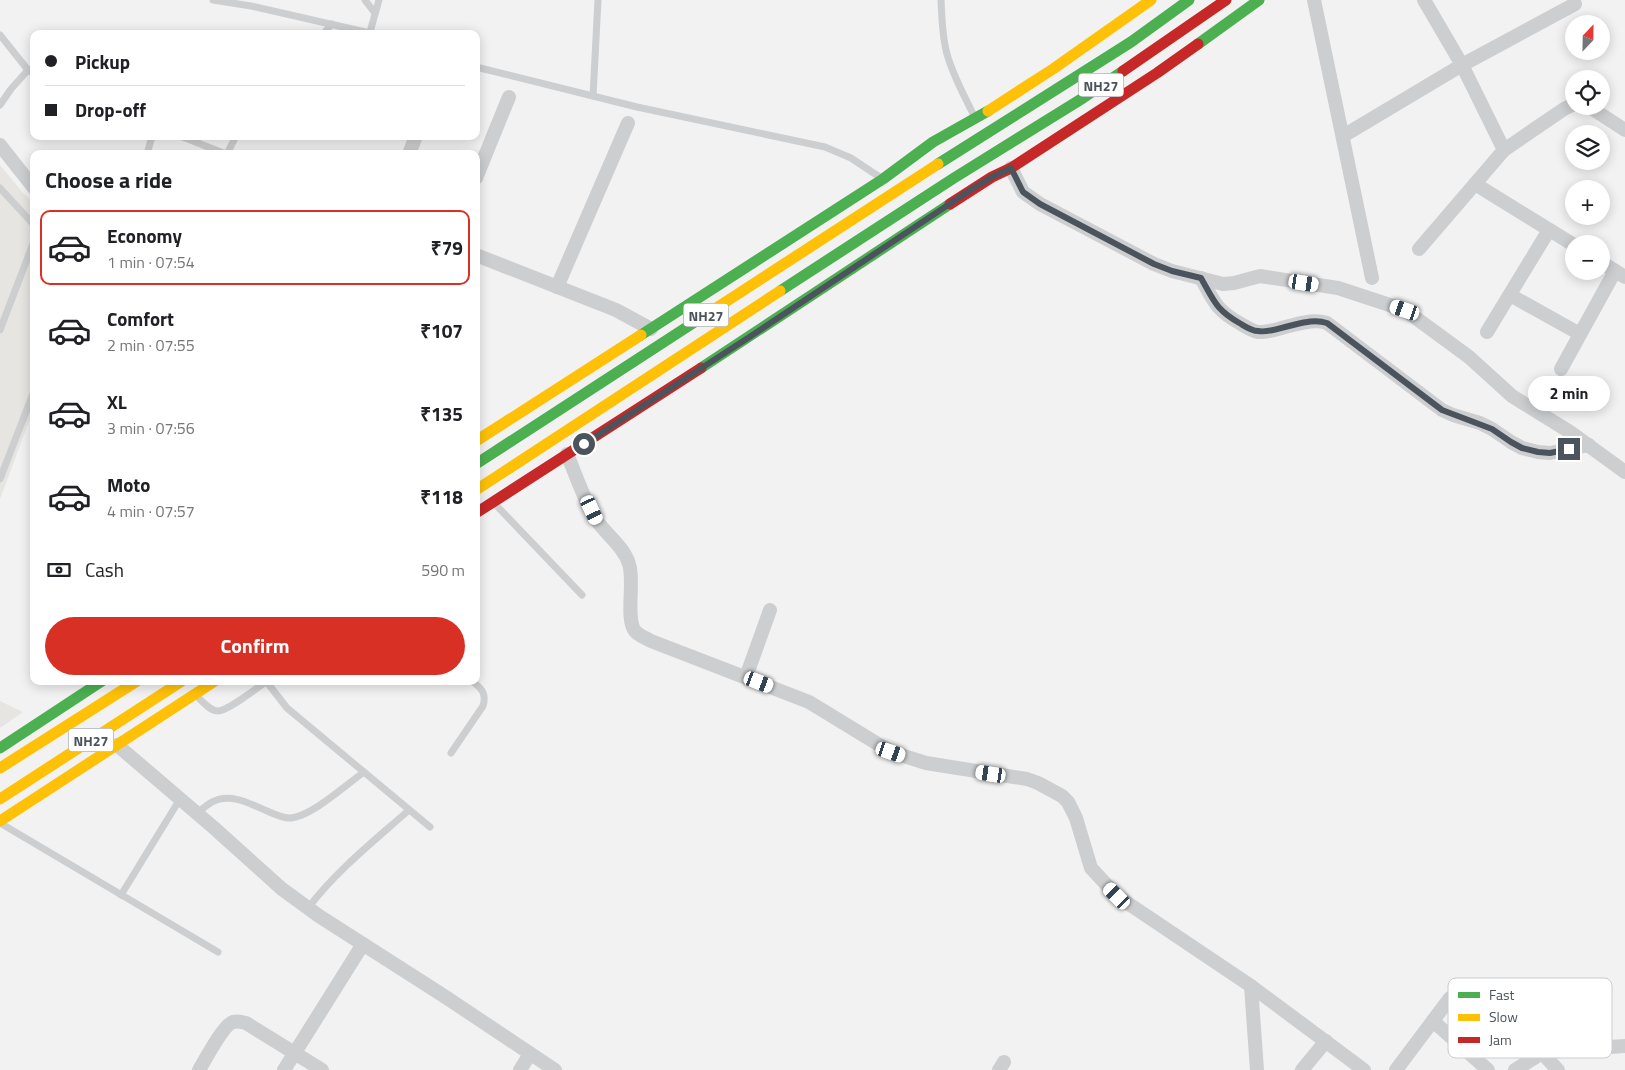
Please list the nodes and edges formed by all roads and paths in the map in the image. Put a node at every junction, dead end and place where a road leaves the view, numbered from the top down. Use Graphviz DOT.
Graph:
graph roads {
  1 [pos="213,0"];
  2 [pos="365,0"];
  3 [pos="379,0"];
  4 [pos="598,0"];
  5 [pos="941,0"];
  6 [pos="1151,0"];
  7 [pos="1189,0"];
  8 [pos="1226,0"];
  9 [pos="1258,0"];
  10 [pos="1314,0"];
  11 [pos="1424,0"];
  12 [pos="1575,4"];
  13 [pos="375,13"];
  14 [pos="332,24"];
  15 [pos="327,30"];
  16 [pos="359,30"];
  17 [pos="372,30"];
  18 [pos="0,35"];
  19 [pos="1462,65"];
  20 [pos="480,69"];
  21 [pos="30,71"];
  22 [pos="30,73"];
  23 [pos="593,96"];
  24 [pos="509,97"];
  25 [pos="0,105"];
  26 [pos="1565,108"];
  27 [pos="1602,115"];
  28 [pos="976,119"];
  29 [pos="628,123"];
  30 [pos="1625,130"];
  31 [pos="1343,136"];
  32 [pos="190,140"];
  33 [pos="0,145"];
  34 [pos="216,150"];
  35 [pos="1504,150"];
  36 [pos="480,168"];
  37 [pos="1011,168"];
  38 [pos="883,179"];
  39 [pos="30,183"];
  40 [pos="1475,184"];
  41 [pos="0,188"];
  42 [pos="30,221"];
  43 [pos="1549,230"];
  44 [pos="1565,240"];
  45 [pos="1419,249"];
  46 [pos="30,251"];
  47 [pos="480,257"];
  48 [pos="1620,274"];
  49 [pos="1201,278"];
  50 [pos="1372,278"];
  51 [pos="557,287"];
  52 [pos="1510,295"];
  53 [pos="651,329"];
  54 [pos="0,330"];
  55 [pos="1488,332"];
  56 [pos="1580,334"];
  57 [pos="1561,369"];
  58 [pos="30,401"];
  59 [pos="480,438"];
  60 [pos="1589,446"];
  61 [pos="568,454"];
  62 [pos="480,461"];
  63 [pos="1625,472"];
  64 [pos="0,479"];
  65 [pos="480,487"];
  66 [pos="493,502"];
  67 [pos="480,510"];
  68 [pos="582,595"];
  69 [pos="770,610"];
  70 [pos="746,677"];
  71 [pos="96,685"];
  72 [pos="131,685"];
  73 [pos="176,685"];
  74 [pos="209,685"];
  75 [pos="261,685"];
  76 [pos="270,685"];
  77 [pos="476,685"];
  78 [pos="195,694"];
  79 [pos="117,745"];
  80 [pos="0,748"];
  81 [pos="451,752"];
  82 [pos="0,768"];
  83 [pos="364,772"];
  84 [pos="0,799"];
  85 [pos="180,799"];
  86 [pos="409,810"];
  87 [pos="197,813"];
  88 [pos="0,822"];
  89 [pos="430,826"];
  90 [pos="121,895"];
  91 [pos="308,908"];
  92 [pos="363,944"];
  93 [pos="218,952"];
  94 [pos="1251,986"];
  95 [pos="1448,1001"];
  96 [pos="1433,1021"];
  97 [pos="1448,1034"];
  98 [pos="1326,1041"];
  99 [pos="1625,1046"];
  100 [pos="1612,1047"];
  101 [pos="294,1053"];
  102 [pos="530,1054"];
  103 [pos="1475,1058"];
  104 [pos="1534,1058"];
  105 [pos="1547,1058"];
  106 [pos="199,1070"];
  107 [pos="284,1070"];
  108 [pos="322,1070"];
  109 [pos="520,1070"];
  110 [pos="555,1070"];
  111 [pos="1257,1070"];
  112 [pos="1302,1070"];
  113 [pos="1364,1070"];
  114 [pos="1396,1070"];
  115 [pos="1488,1070"];
  116 [pos="1515,1070"];
  117 [pos="1558,1070"];
  1 -- 14 [label="lane"];
  2 -- 13 [label="lane"];
  3 -- 13 [label="lane"];
  4 -- 23 [label="lane"];
  5 -- 28 [label="lane"];
  6 -- 28 [label="main road"];
  7 -- 62 [label="main road, NH27"];
  8 -- 65 [label="main road, NH27"];
  9 -- 37 [label="main road"];
  10 -- 31 [label="street"];
  11 -- 19 [label="street"];
  12 -- 19 [label="street"];
  13 -- 17 [label="lane"];
  14 -- 15 [label="lane"];
  14 -- 16 [label="lane"];
  18 -- 21 [label="lane"];
  19 -- 31 [label="street"];
  19 -- 35 [label="street"];
  20 -- 23 [label="lane"];
  22 -- 25 [label="lane"];
  23 -- 38 [label="lane"];
  24 -- 36 [label="street"];
  26 -- 35 [label="street"];
  27 -- 30 [label="street"];
  28 -- 38 [label="main road"];
  29 -- 51 [label="street"];
  31 -- 50 [label="street"];
  32 -- 34 [label="lane"];
  33 -- 39 [label="street"];
  35 -- 40 [label="street"];
  37 -- 49 [label="street"];
  37 -- 61 [label="main road"];
  38 -- 53 [label="main road"];
  40 -- 43 [label="street"];
  40 -- 45 [label="street"];
  41 -- 42 [label="lane"];
  43 -- 44 [label="street"];
  43 -- 52 [label="street"];
  46 -- 54 [label="lane"];
  47 -- 51 [label="street"];
  48 -- 56 [label="street"];
  49 -- 60 [label="street"];
  49 -- 60 [label="street"];
  51 -- 53 [label="street"];
  52 -- 55 [label="street"];
  52 -- 56 [label="street"];
  53 -- 59 [label="main road"];
  56 -- 57 [label="street"];
  58 -- 64 [label="lane"];
  60 -- 63 [label="street"];
  61 -- 66 [label="main road"];
  61 -- 70 [label="street"];
  66 -- 67 [label="main road"];
  66 -- 68 [label="lane"];
  69 -- 70 [label="street"];
  70 -- 94 [label="street"];
  71 -- 80 [label="main road"];
  72 -- 82 [label="main road, NH27"];
  73 -- 84 [label="main road, NH27"];
  74 -- 78 [label="main road"];
  75 -- 78 [label="lane"];
  76 -- 83 [label="lane"];
  77 -- 81 [label="lane"];
  78 -- 79 [label="main road"];
  79 -- 85 [label="street"];
  79 -- 88 [label="main road"];
  83 -- 86 [label="lane"];
  83 -- 87 [label="lane"];
  85 -- 87 [label="street"];
  85 -- 90 [label="lane"];
  86 -- 89 [label="lane"];
  86 -- 91 [label="lane"];
  87 -- 91 [label="street"];
  88 -- 90 [label="lane"];
  90 -- 93 [label="lane"];
  91 -- 92 [label="street"];
  92 -- 101 [label="street"];
  92 -- 102 [label="street"];
  94 -- 98 [label="street"];
  94 -- 111 [label="street"];
  95 -- 96 [label="street"];
  96 -- 97 [label="street"];
  96 -- 114 [label="street"];
  98 -- 112 [label="street"];
  98 -- 113 [label="street"];
  99 -- 100 [label="street"];
  101 -- 106 [label="street"];
  101 -- 107 [label="street"];
  101 -- 108 [label="street"];
  102 -- 109 [label="street"];
  102 -- 110 [label="street"];
  103 -- 115 [label="street"];
  104 -- 116 [label="street"];
  105 -- 117 [label="street"];
}
